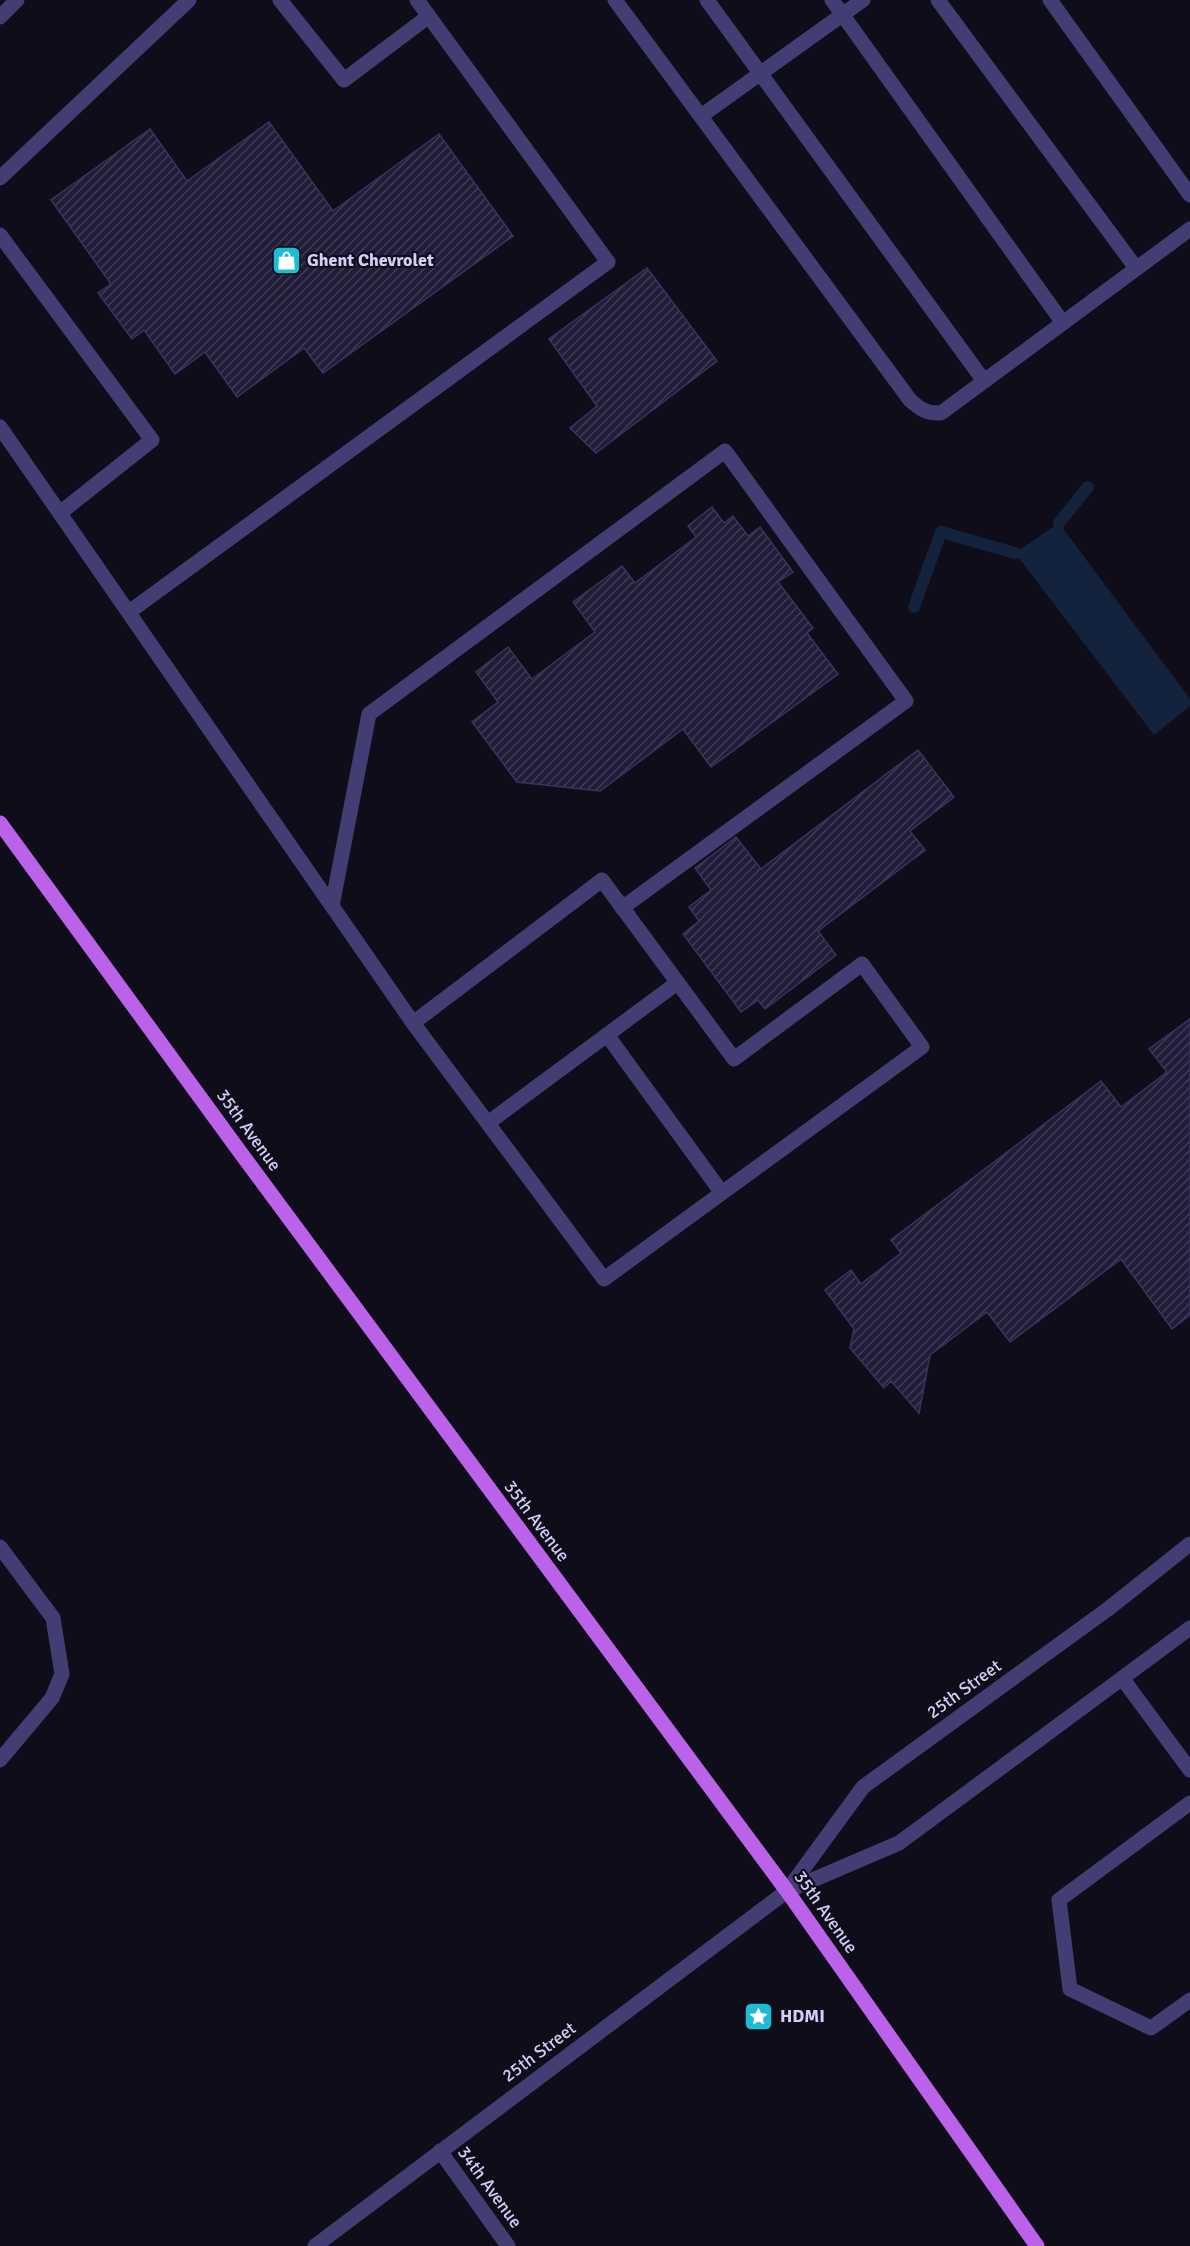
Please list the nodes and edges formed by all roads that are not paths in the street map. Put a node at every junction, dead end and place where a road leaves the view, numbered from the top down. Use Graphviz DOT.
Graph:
graph roads {
  1 [pos="17,0"];
  2 [pos="189,0"];
  3 [pos="280,0"];
  4 [pos="417,0"];
  5 [pos="615,0"];
  6 [pos="707,0"];
  7 [pos="832,0"];
  8 [pos="863,0"];
  9 [pos="938,0"];
  10 [pos="1050,0"];
  11 [pos="843,15"];
  12 [pos="429,16"];
  13 [pos="0,17"];
  14 [pos="761,74"];
  15 [pos="701,116"];
  16 [pos="0,178"];
  17 [pos="1190,195"];
  18 [pos="1190,229"];
  19 [pos="0,235"];
  20 [pos="1136,268"];
  21 [pos="1063,323"];
  22 [pos="984,381"];
  23 [pos="0,427"];
  24 [pos="60,513"];
  25 [pos="129,612"];
  26 [pos="0,823"];
  27 [pos="332,906"];
  28 [pos="622,908"];
  29 [pos="677,983"];
  30 [pos="413,1023"];
  31 [pos="607,1035"];
  32 [pos="488,1123"];
  33 [pos="722,1193"];
  34 [pos="1190,1544"];
  35 [pos="0,1547"];
  36 [pos="1190,1628"];
  37 [pos="1122,1678"];
  38 [pos="0,1760"];
  39 [pos="1190,1770"];
  40 [pos="1190,1803"];
  41 [pos="787,1891"];
  42 [pos="1190,2000"];
  43 [pos="440,2151"];
  44 [pos="315,2246"];
  45 [pos="508,2246"];
  46 [pos="1037,2246"];
  1 -- 13 [label="street"];
  2 -- 16 [label="street"];
  3 -- 12 [label="street"];
  4 -- 12 [label="street"];
  5 -- 15 [label="street"];
  6 -- 14 [label="street"];
  7 -- 11 [label="street"];
  8 -- 11 [label="street"];
  9 -- 20 [label="street"];
  10 -- 17 [label="street"];
  11 -- 14 [label="street"];
  11 -- 21 [label="street"];
  12 -- 25 [label="street"];
  14 -- 15 [label="street"];
  14 -- 22 [label="street"];
  15 -- 22 [label="street"];
  18 -- 20 [label="street"];
  19 -- 24 [label="street"];
  20 -- 21 [label="street"];
  21 -- 22 [label="street"];
  23 -- 24 [label="street"];
  24 -- 25 [label="street"];
  25 -- 27 [label="street"];
  26 -- 41 [label="main road, 35th Avenue"];
  27 -- 28 [label="street"];
  27 -- 30 [label="street"];
  28 -- 29 [label="street"];
  28 -- 30 [label="street"];
  29 -- 31 [label="street"];
  29 -- 33 [label="street"];
  30 -- 32 [label="street"];
  31 -- 32 [label="street"];
  31 -- 33 [label="street"];
  32 -- 33 [label="street"];
  34 -- 41 [label="street, 25th Street"];
  35 -- 38 [label="street"];
  36 -- 37 [label="street, 25th Street"];
  37 -- 39 [label="street"];
  37 -- 41 [label="street, 25th Street"];
  40 -- 42 [label="street"];
  41 -- 43 [label="street, 25th Street"];
  41 -- 46 [label="main road, 35th Avenue"];
  43 -- 44 [label="street, 25th Street"];
  43 -- 45 [label="street, 34th Avenue"];
}
